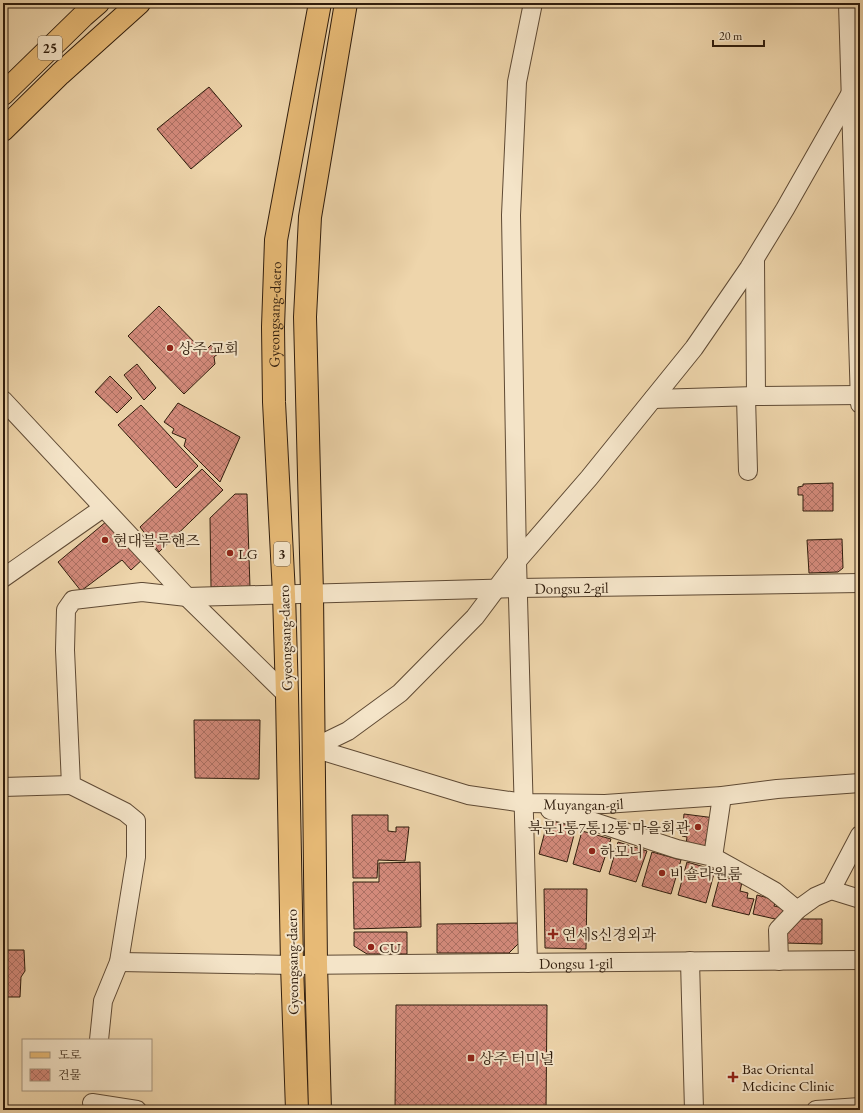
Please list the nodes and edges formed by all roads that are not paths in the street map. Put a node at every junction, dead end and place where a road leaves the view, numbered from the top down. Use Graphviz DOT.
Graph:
graph roads {
  1 [pos="98,3"];
  2 [pos="139,3"];
  3 [pos="320,3"];
  4 [pos="346,3"];
  5 [pos="533,3"];
  6 [pos="848,3"];
  7 [pos="860,78"];
  8 [pos="851,93"];
  9 [pos="3,94"];
  10 [pos="3,130"];
  11 [pos="754,260"];
  12 [pos="860,395"];
  13 [pos="751,396"];
  14 [pos="653,399"];
  15 [pos="3,400"];
  16 [pos="860,404"];
  17 [pos="748,471"];
  18 [pos="104,508"];
  19 [pos="517,561"];
  20 [pos="3,578"];
  21 [pos="860,583"];
  22 [pos="518,588"];
  23 [pos="495,589"];
  24 [pos="312,593"];
  25 [pos="284,594"];
  26 [pos="187,596"];
  27 [pos="288,695"];
  28 [pos="313,748"];
  29 [pos="860,783"];
  30 [pos="71,785"];
  31 [pos="3,787"];
  32 [pos="722,796"];
  33 [pos="524,803"];
  34 [pos="860,835"];
  35 [pos="713,857"];
  36 [pos="831,890"];
  37 [pos="860,900"];
  38 [pos="797,910"];
  39 [pos="860,960"];
  40 [pos="779,961"];
  41 [pos="119,962"];
  42 [pos="690,962"];
  43 [pos="528,963"];
  44 [pos="316,964"];
  45 [pos="292,965"];
  46 [pos="99,1039"];
  47 [pos="92,1101"];
  48 [pos="860,1107"];
  49 [pos="137,1110"];
  50 [pos="297,1110"];
  51 [pos="320,1110"];
  52 [pos="694,1110"];
  53 [pos="816,1110"];
  1 -- 9 [label="main road, 25"];
  2 -- 10 [label="main road"];
  3 -- 25 [label="main road, Gyeongsang-daero / 3"];
  4 -- 24 [label="main road, Gyeongsang-daero / 3"];
  5 -- 19 [label="street"];
  6 -- 8 [label="street"];
  7 -- 8 [label="street"];
  8 -- 11 [label="street"];
  8 -- 12 [label="street"];
  11 -- 13 [label="street"];
  11 -- 14 [label="street"];
  12 -- 13 [label="street"];
  12 -- 16 [label="street"];
  13 -- 14 [label="street"];
  13 -- 17 [label="street"];
  14 -- 19 [label="street"];
  15 -- 18 [label="street"];
  18 -- 20 [label="street"];
  18 -- 26 [label="street"];
  19 -- 22 [label="street"];
  19 -- 23 [label="street"];
  21 -- 22 [label="street, Dongsu 2-gil"];
  22 -- 23 [label="street, Dongsu 2-gil"];
  22 -- 33 [label="street"];
  23 -- 24 [label="street, Dongsu 2-gil"];
  23 -- 28 [label="street"];
  24 -- 25 [label="street, Dongsu 2-gil"];
  24 -- 28 [label="main road, Gyeongsang-daero / 3"];
  25 -- 26 [label="street, Dongsu 2-gil"];
  25 -- 27 [label="main road, Gyeongsang-daero / 3"];
  26 -- 27 [label="street"];
  26 -- 30 [label="street, Dongsu 2-gil"];
  27 -- 45 [label="main road, Gyeongsang-daero / 3"];
  28 -- 33 [label="street, Muyangan-gil"];
  28 -- 44 [label="main road, Gyeongsang-daero / 3"];
  29 -- 32 [label="street, Muyangan-gil"];
  30 -- 31 [label="street"];
  30 -- 41 [label="street"];
  32 -- 33 [label="street, Muyangan-gil"];
  32 -- 35 [label="street"];
  33 -- 35 [label="street"];
  33 -- 43 [label="street"];
  34 -- 36 [label="street"];
  35 -- 38 [label="street"];
  36 -- 37 [label="street"];
  36 -- 38 [label="street"];
  38 -- 40 [label="street"];
  39 -- 40 [label="street, Dongsu 1-gil"];
  40 -- 42 [label="street, Dongsu 1-gil"];
  41 -- 45 [label="street, Dongsu 1-gil"];
  41 -- 46 [label="street"];
  42 -- 43 [label="street, Dongsu 1-gil"];
  42 -- 52 [label="street"];
  43 -- 44 [label="street, Dongsu 1-gil"];
  44 -- 45 [label="street, Dongsu 1-gil"];
  44 -- 51 [label="main road, Gyeongsang-daero / 3"];
  45 -- 50 [label="main road, Gyeongsang-daero / 3"];
  47 -- 49 [label="street"];
  48 -- 53 [label="street"];
}
